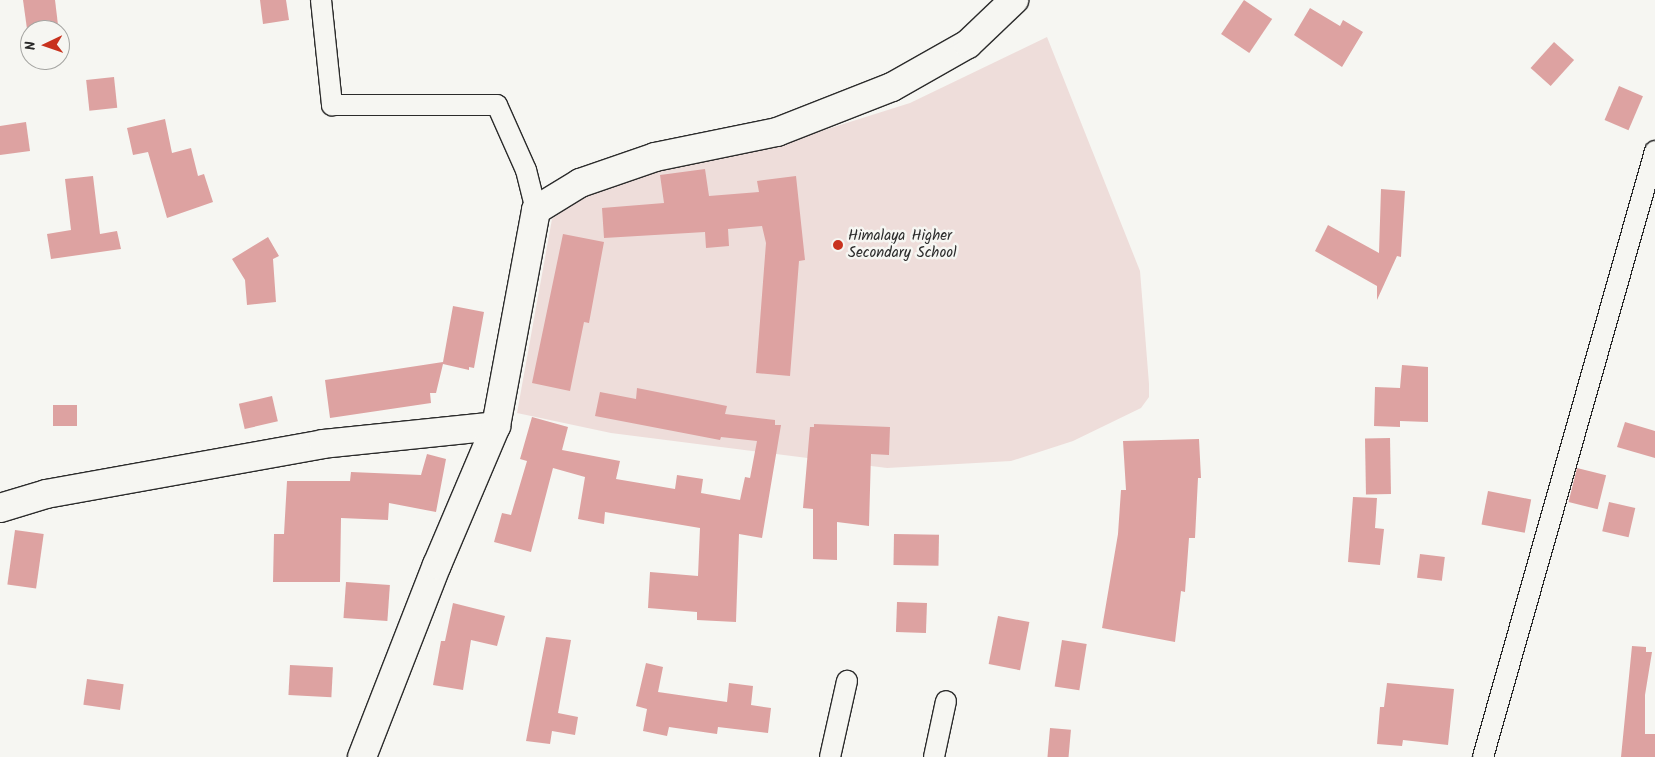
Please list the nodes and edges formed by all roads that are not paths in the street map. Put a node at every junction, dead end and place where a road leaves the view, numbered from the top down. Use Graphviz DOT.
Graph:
graph roads {
  1 [pos="321,0"];
  2 [pos="1014,0"];
  3 [pos="1655,151"];
  4 [pos="536,210"];
  5 [pos="496,426"];
  6 [pos="0,508"];
  7 [pos="847,681"];
  8 [pos="946,701"];
  9 [pos="362,757"];
  10 [pos="830,757"];
  11 [pos="934,757"];
  12 [pos="1483,757"];
  1 -- 4 [label="street"];
  2 -- 4 [label="street"];
  3 -- 12 [label="street"];
  4 -- 5 [label="street"];
  5 -- 6 [label="street"];
  5 -- 9 [label="street"];
  7 -- 10 [label="street"];
  8 -- 11 [label="street"];
}
